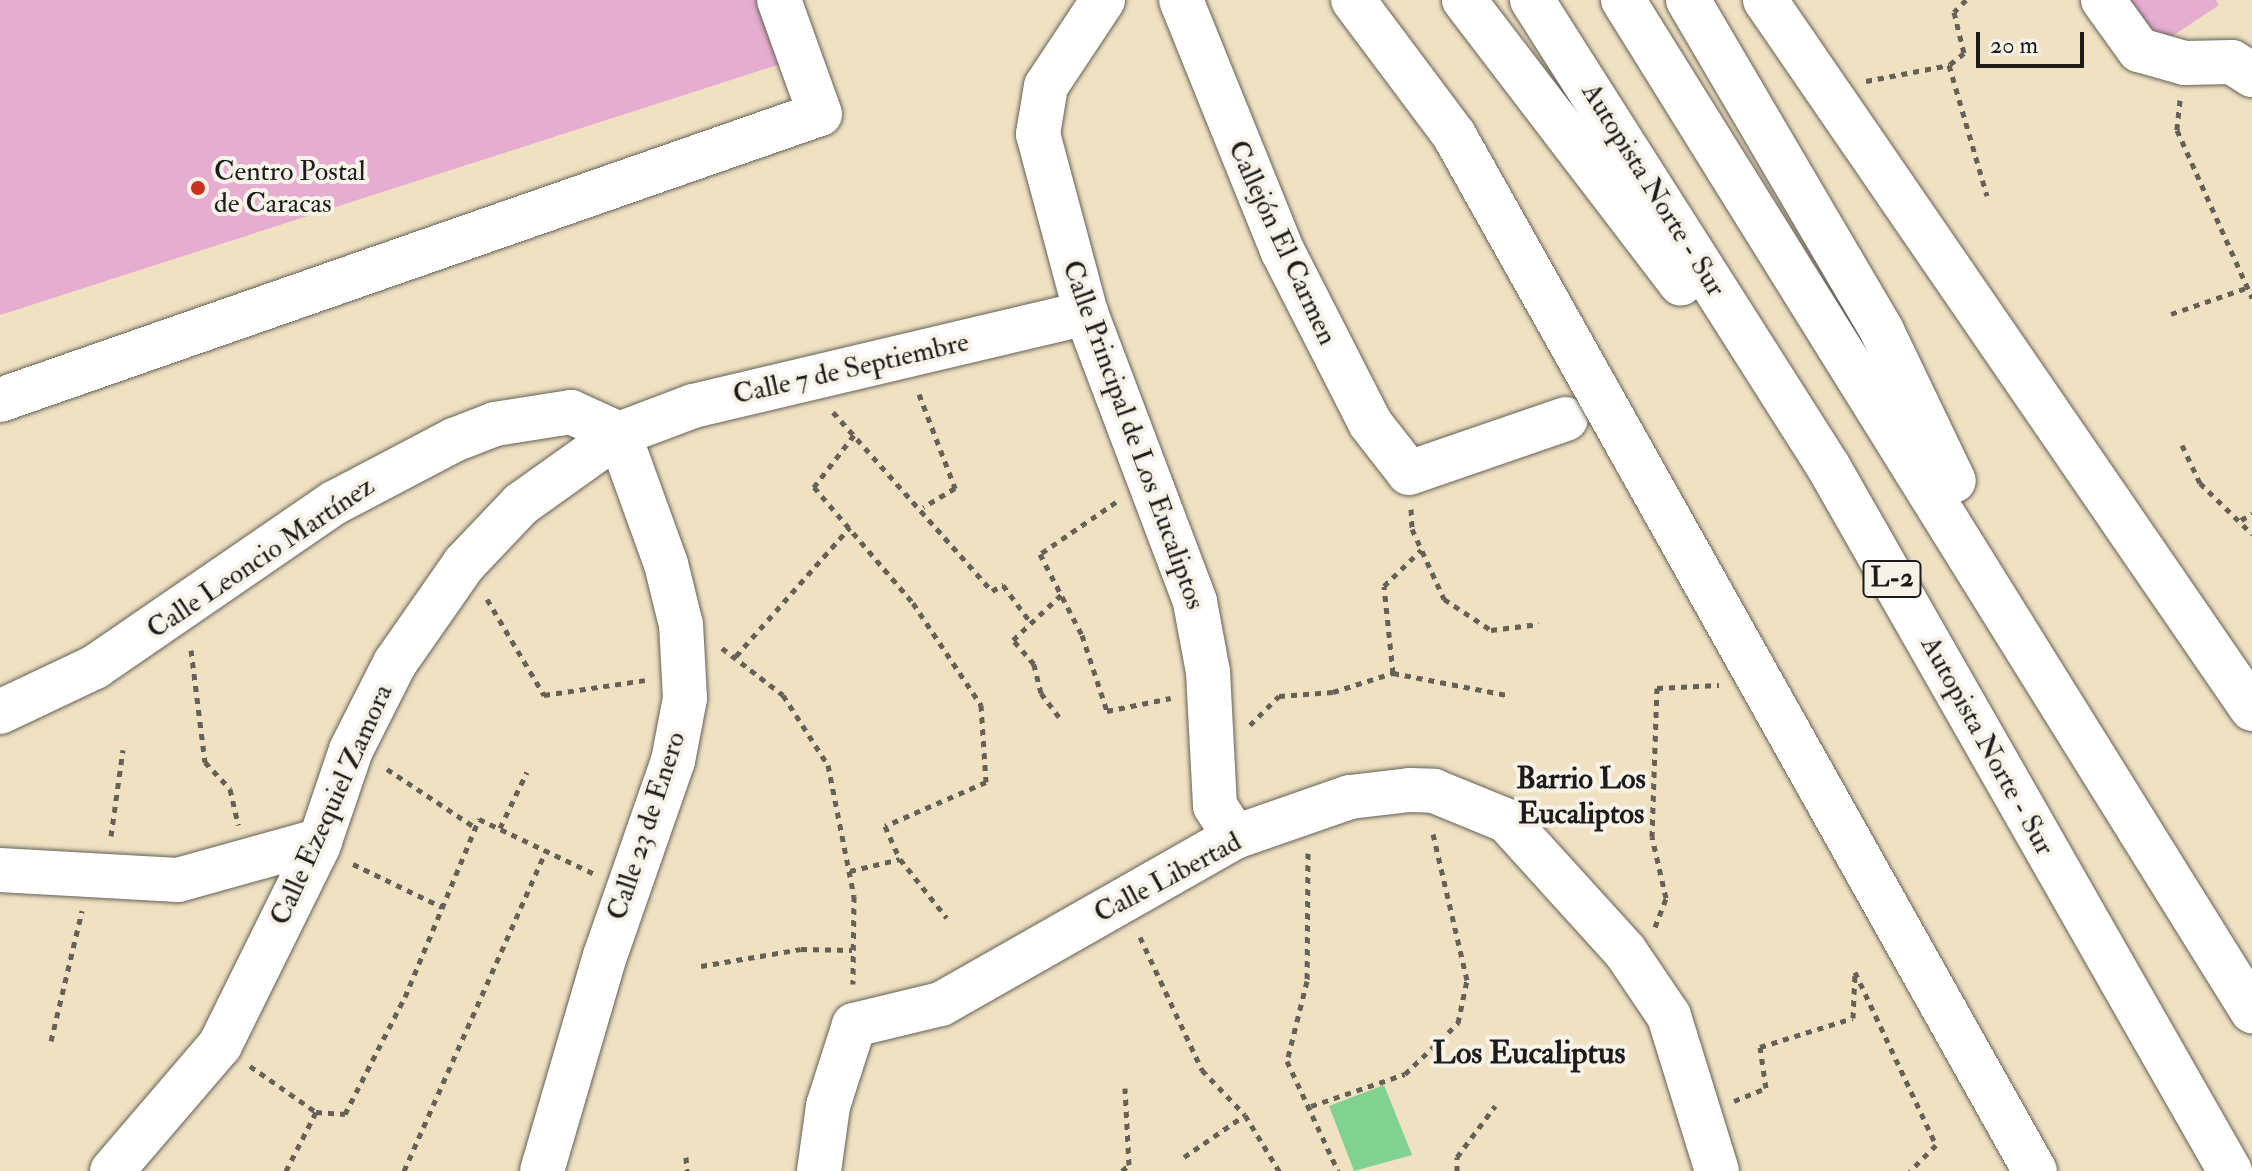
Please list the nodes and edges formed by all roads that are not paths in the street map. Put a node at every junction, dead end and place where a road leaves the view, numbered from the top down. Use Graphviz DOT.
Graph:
graph roads {
  1 [pos="1103,0"];
  2 [pos="1181,0"];
  3 [pos="1353,0"];
  4 [pos="1464,0"];
  5 [pos="1532,0"];
  6 [pos="1623,0"];
  7 [pos="1688,0"];
  8 [pos="1765,0"];
  9 [pos="2103,0"];
  10 [pos="782,1"];
  11 [pos="2245,60"];
  12 [pos="1086,313"];
  13 [pos="0,400"];
  14 [pos="1566,419"];
  15 [pos="619,434"];
  16 [pos="1828,466"];
  17 [pos="2046,675"];
  18 [pos="2252,709"];
  19 [pos="0,712"];
  20 [pos="1235,837"];
  21 [pos="320,843"];
  22 [pos="0,870"];
  23 [pos="2252,1011"];
  24 [pos="112,1171"];
  25 [pos="542,1171"];
  26 [pos="819,1171"];
  27 [pos="1717,1171"];
  28 [pos="2035,1171"];
  29 [pos="2230,1171"];
  1 -- 12 [label="main road, Calle Principal de Los Eucaliptos"];
  2 -- 14 [label="main road, Callejón El Carmen"];
  3 -- 28 [label="main road, bridge"];
  4 -- 16 [label="main road"];
  5 -- 16 [label="main road, Autopista Norte - Sur / L-2"];
  6 -- 17 [label="main road"];
  7 -- 17 [label="main road"];
  8 -- 18 [label="main road"];
  9 -- 11 [label="main road"];
  10 -- 13 [label="main road"];
  12 -- 15 [label="main road, Calle 7 de Septiembre"];
  12 -- 20 [label="main road, Calle Principal de Los Eucaliptos"];
  15 -- 19 [label="main road, Calle Leoncio Martínez"];
  15 -- 21 [label="main road, Calle Ezequiel Zamora"];
  15 -- 25 [label="main road, Calle 23 de Enero"];
  16 -- 29 [label="main road, Autopista Norte - Sur / L-2"];
  17 -- 23 [label="main road"];
  20 -- 26 [label="main road, Calle Libertad"];
  20 -- 27 [label="main road, Calle Libertad"];
  21 -- 22 [label="main road"];
  21 -- 24 [label="main road, Calle Ezequiel Zamora"];
}
